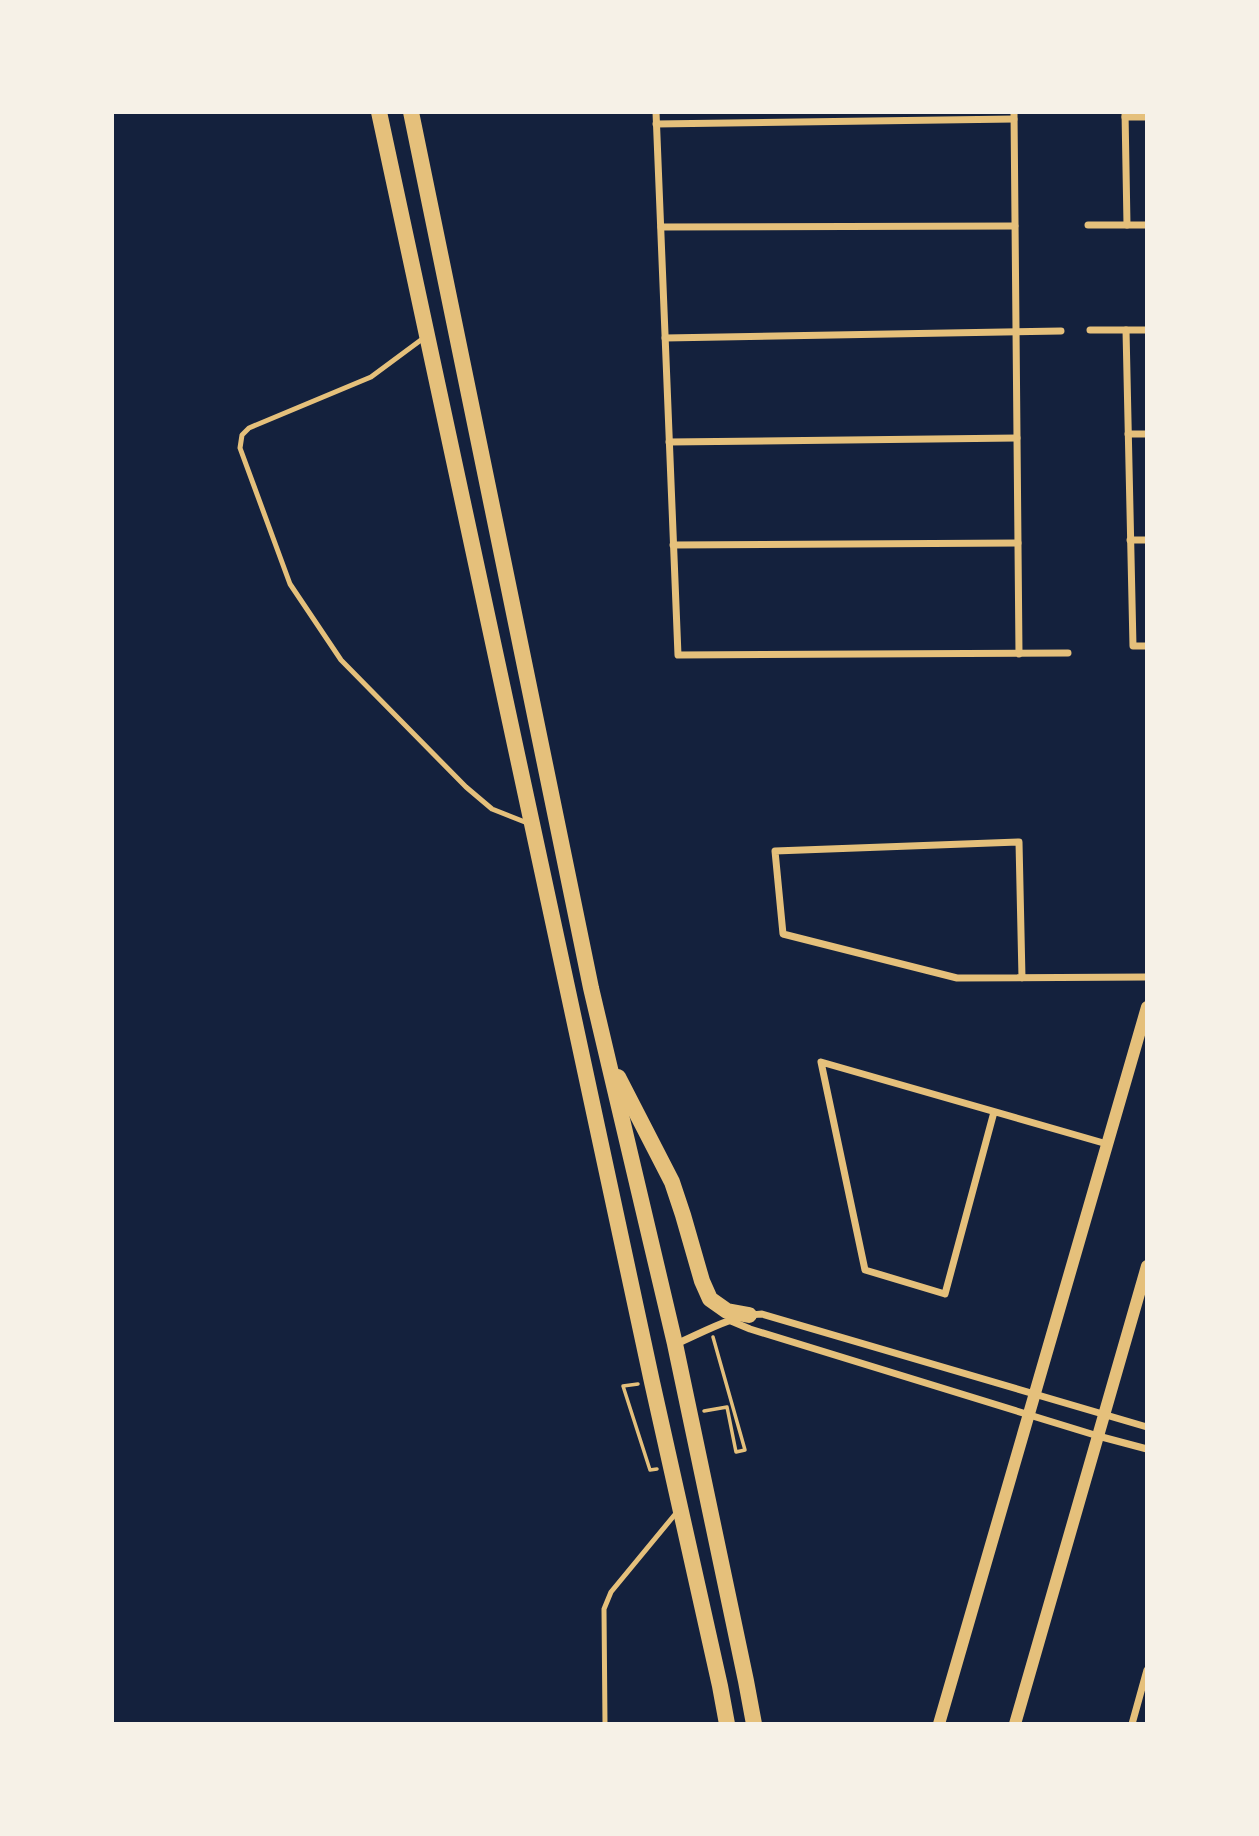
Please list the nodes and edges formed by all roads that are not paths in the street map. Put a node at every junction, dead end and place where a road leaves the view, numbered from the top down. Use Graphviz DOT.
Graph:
graph roads {
  1 [pos="379,112"];
  2 [pos="411,112"];
  3 [pos="656,112"];
  4 [pos="663,112"];
  5 [pos="1125,114"];
  6 [pos="1014,116"];
  7 [pos="1147,117"];
  8 [pos="656,124"];
  9 [pos="1088,225"];
  10 [pos="1127,225"];
  11 [pos="1147,225"];
  12 [pos="1015,226"];
  13 [pos="661,227"];
  14 [pos="1090,330"];
  15 [pos="1126,330"];
  16 [pos="1147,330"];
  17 [pos="1061,331"];
  18 [pos="1016,332"];
  19 [pos="427,335"];
  20 [pos="665,338"];
  21 [pos="1128,434"];
  22 [pos="1147,434"];
  23 [pos="1017,438"];
  24 [pos="669,442"];
  25 [pos="1130,540"];
  26 [pos="1147,540"];
  27 [pos="1018,542"];
  28 [pos="673,545"];
  29 [pos="1147,646"];
  30 [pos="1068,653"];
  31 [pos="1019,654"];
  32 [pos="532,825"];
  33 [pos="1147,977"];
  34 [pos="1023,978"];
  35 [pos="1146,1011"];
  36 [pos="607,1055"];
  37 [pos="994,1112"];
  38 [pos="1107,1144"];
  39 [pos="1147,1266"];
  40 [pos="749,1315"];
  41 [pos="731,1321"];
  42 [pos="675,1344"];
  43 [pos="1034,1395"];
  44 [pos="1029,1415"];
  45 [pos="1104,1415"];
  46 [pos="1147,1427"];
  47 [pos="1098,1436"];
  48 [pos="1147,1449"];
  49 [pos="681,1507"];
  50 [pos="1147,1670"];
  51 [pos="605,1724"];
  52 [pos="727,1724"];
  53 [pos="754,1724"];
  54 [pos="939,1724"];
  55 [pos="1015,1724"];
  56 [pos="1132,1724"];
  1 -- 19 [label="highway"];
  2 -- 36 [label="highway"];
  3 -- 8 [label="street"];
  4 -- 8 [label="street"];
  5 -- 7 [label="street"];
  5 -- 10 [label="street"];
  6 -- 8 [label="street"];
  6 -- 12 [label="street"];
  8 -- 13 [label="street"];
  9 -- 10 [label="street"];
  10 -- 11 [label="street"];
  12 -- 13 [label="street"];
  12 -- 18 [label="street"];
  13 -- 20 [label="street"];
  14 -- 15 [label="street"];
  15 -- 16 [label="street"];
  15 -- 21 [label="street"];
  17 -- 18 [label="street"];
  18 -- 20 [label="street"];
  18 -- 23 [label="street"];
  19 -- 32 [label="highway"];
  19 -- 32 [label="lane"];
  20 -- 24 [label="street"];
  21 -- 22 [label="street"];
  21 -- 25 [label="street"];
  23 -- 24 [label="street"];
  23 -- 27 [label="street"];
  24 -- 28 [label="street"];
  25 -- 26 [label="street"];
  25 -- 29 [label="street"];
  27 -- 28 [label="street"];
  27 -- 31 [label="street"];
  28 -- 31 [label="street"];
  30 -- 31 [label="street"];
  32 -- 49 [label="highway"];
  33 -- 34 [label="street"];
  34 -- 34 [label="street"];
  35 -- 38 [label="street"];
  36 -- 40 [label="highway"];
  36 -- 42 [label="highway"];
  37 -- 37 [label="street"];
  37 -- 38 [label="street"];
  38 -- 43 [label="street"];
  39 -- 45 [label="street"];
  40 -- 41 [label="street"];
  40 -- 43 [label="street"];
  41 -- 42 [label="street"];
  41 -- 44 [label="street"];
  42 -- 53 [label="highway"];
  43 -- 44 [label="street"];
  43 -- 45 [label="street"];
  44 -- 47 [label="street"];
  44 -- 54 [label="street"];
  45 -- 46 [label="street"];
  45 -- 47 [label="street"];
  47 -- 48 [label="street"];
  47 -- 55 [label="street"];
  49 -- 51 [label="lane"];
  49 -- 52 [label="highway"];
  50 -- 56 [label="street"];
}
